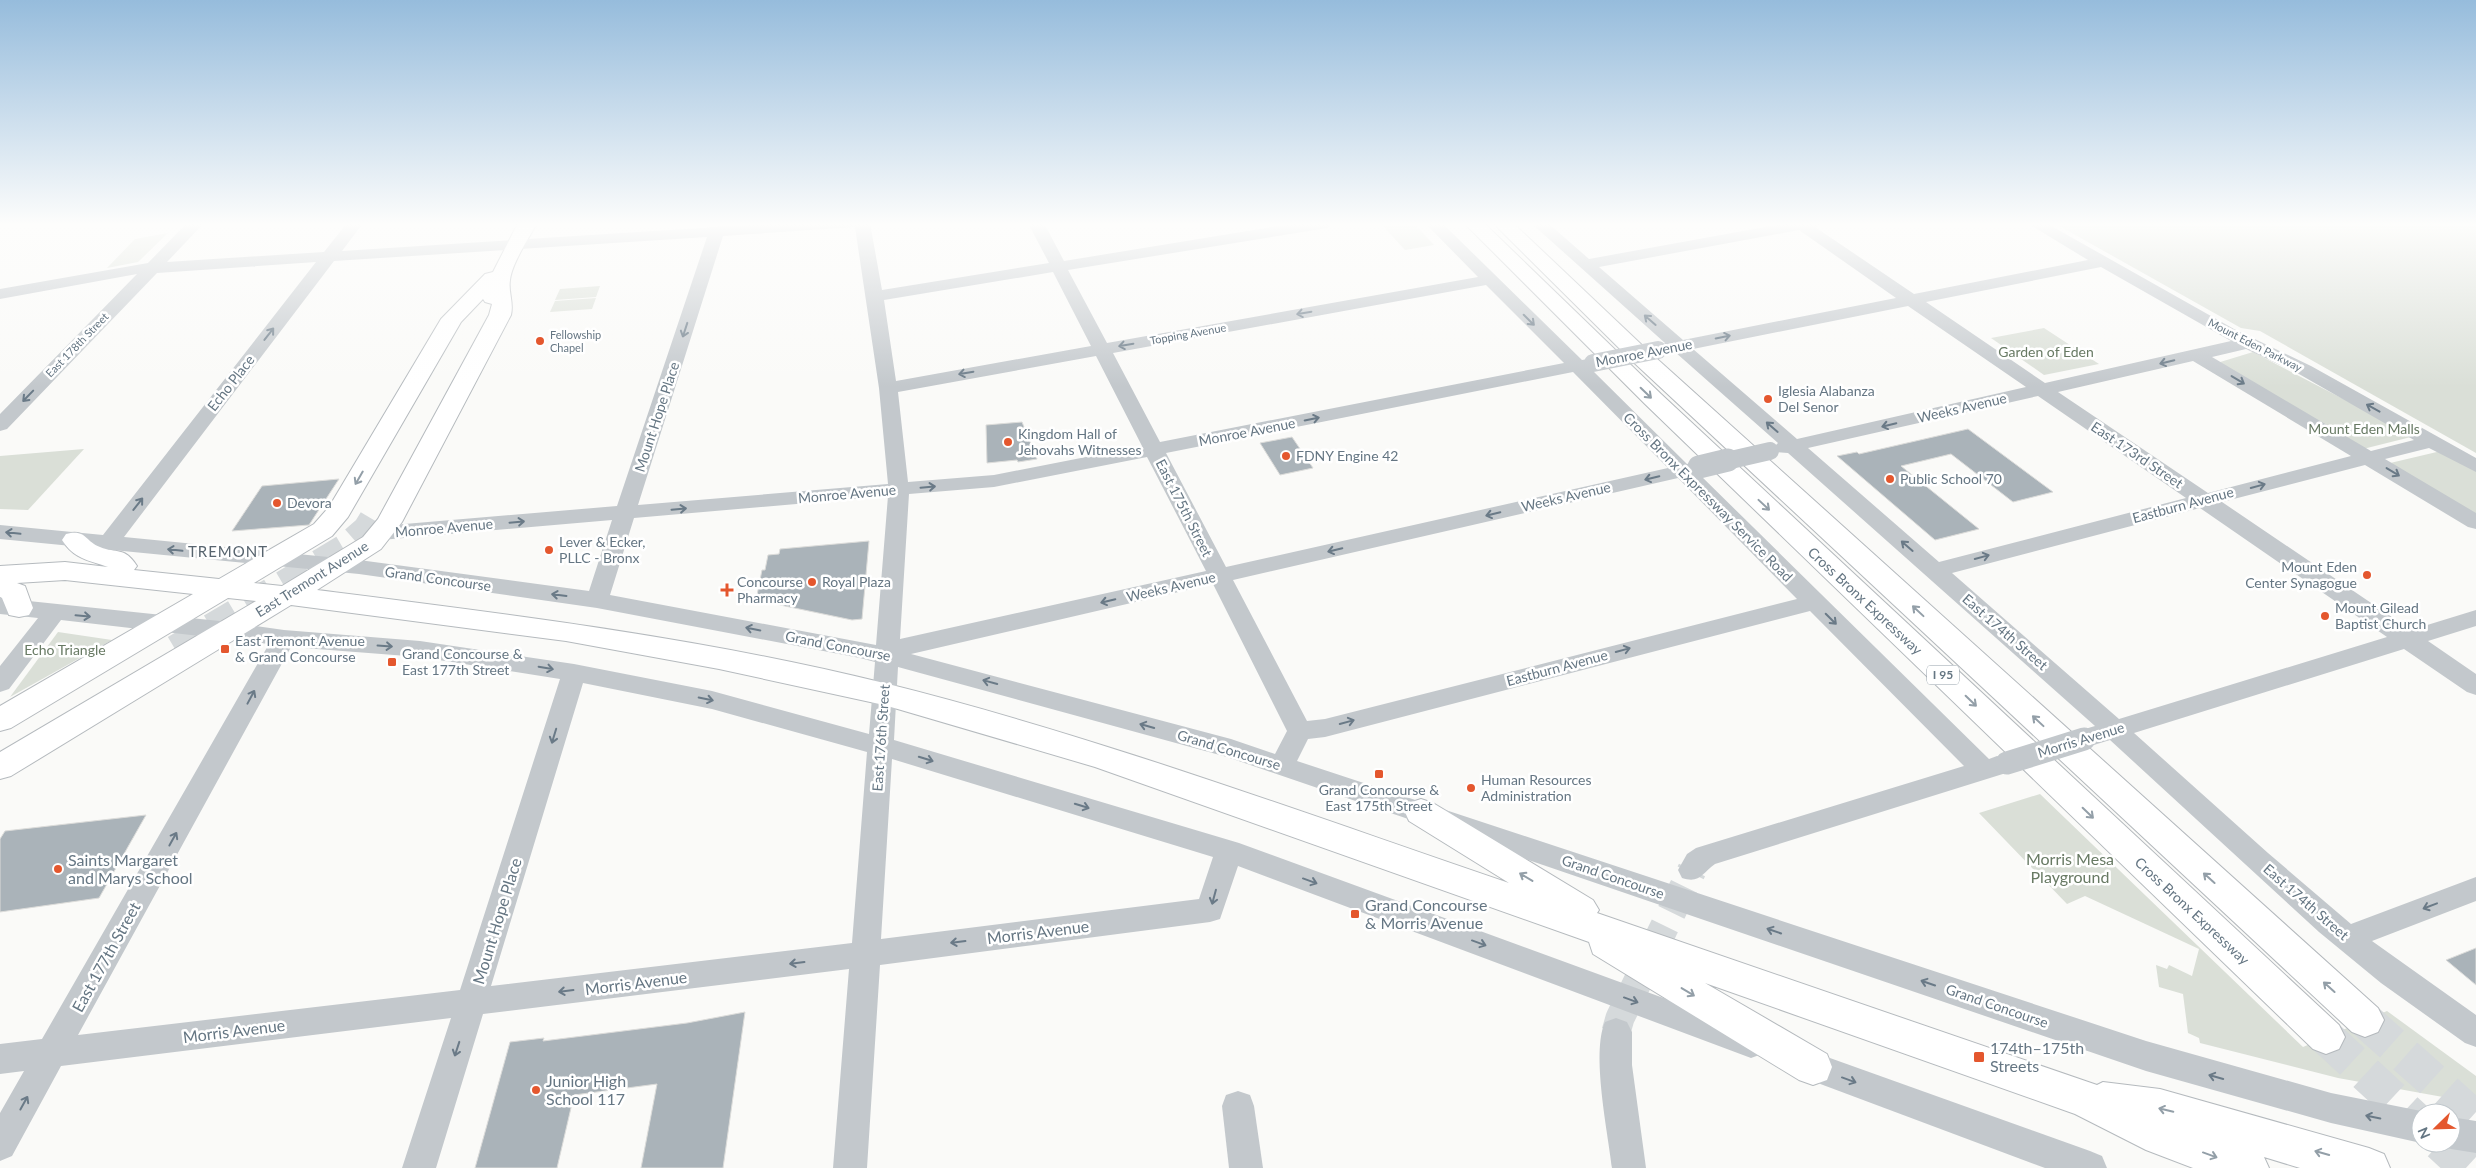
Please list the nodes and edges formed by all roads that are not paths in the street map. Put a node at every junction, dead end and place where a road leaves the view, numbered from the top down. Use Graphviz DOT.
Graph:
graph roads {
  1 [pos="96,278"];
  2 [pos="143,278"];
  3 [pos="312,278"];
  4 [pos="702,278"];
  5 [pos="873,278"];
  6 [pos="988,278"];
  7 [pos="1064,278"];
  8 [pos="1488,278"];
  9 [pos="1527,278"];
  10 [pos="1559,278"];
  11 [pos="1601,278"];
  12 [pos="1880,278"];
  13 [pos="2025,278"];
  14 [pos="2131,278"];
  15 [pos="496,280"];
  16 [pos="1490,280"];
  17 [pos="0,294"];
  18 [pos="876,296"];
  19 [pos="1911,300"];
  20 [pos="2248,343"];
  21 [pos="1680,346"];
  22 [pos="1102,349"];
  23 [pos="2196,355"];
  24 [pos="1584,365"];
  25 [pos="888,388"];
  26 [pos="2043,390"];
  27 [pos="0,425"];
  28 [pos="2432,441"];
  29 [pos="1794,446"];
  30 [pos="1154,450"];
  31 [pos="2368,457"];
  32 [pos="2476,466"];
  33 [pos="1691,469"];
  34 [pos="898,490"];
  35 [pos="2203,500"];
  36 [pos="626,513"];
  37 [pos="2476,522"];
  38 [pos="369,525"];
  39 [pos="0,532"];
  40 [pos="75,540"];
  41 [pos="108,543"];
  42 [pos="0,555"];
  43 [pos="275,560"];
  44 [pos="336,566"];
  45 [pos="1935,570"];
  46 [pos="65,571"];
  47 [pos="0,574"];
  48 [pos="1219,576"];
  49 [pos="134,578"];
  50 [pos="0,587"];
  51 [pos="223,590"];
  52 [pos="284,596"];
  53 [pos="597,600"];
  54 [pos="1814,602"];
  55 [pos="9,608"];
  56 [pos="54,613"];
  57 [pos="2476,618"];
  58 [pos="229,630"];
  59 [pos="284,638"];
  60 [pos="2407,639"];
  61 [pos="165,640"];
  62 [pos="887,656"];
  63 [pos="574,673"];
  64 [pos="0,683"];
  65 [pos="2476,686"];
  66 [pos="884,694"];
  67 [pos="0,720"];
  68 [pos="2113,730"];
  69 [pos="1300,732"];
  70 [pos="0,738"];
  71 [pos="879,746"];
  72 [pos="0,751"];
  73 [pos="1282,766"];
  74 [pos="1995,766"];
  75 [pos="0,768"];
  76 [pos="1421,812"];
  77 [pos="1229,851"];
  78 [pos="1692,870"];
  79 [pos="2476,889"];
  80 [pos="1556,913"];
  81 [pos="1628,938"];
  82 [pos="2347,938"];
  83 [pos="865,954"];
  84 [pos="472,1003"];
  85 [pos="2366,1020"];
  86 [pos="1616,1032"];
  87 [pos="2476,1033"];
  88 [pos="2326,1037"];
  89 [pos="53,1052"];
  90 [pos="0,1059"];
  91 [pos="1813,1067"];
  92 [pos="2086,1099"];
  93 [pos="1238,1106"];
  94 [pos="2411,1125"];
  95 [pos="2461,1135"];
  96 [pos="2476,1137"];
  97 [pos="0,1145"];
  98 [pos="419,1168"];
  99 [pos="850,1168"];
  100 [pos="1246,1168"];
  101 [pos="1630,1168"];
  102 [pos="2090,1168"];
  103 [pos="2248,1168"];
  104 [pos="2369,1168"];
  1 -- 17 [label="street"];
  2 -- 27 [label="street, East 178th Street, one-way"];
  41 -- 3 [label="street, Echo Place, one-way"];
  4 -- 36 [label="street, Mount Hope Place, one-way"];
  5 -- 18 [label="street, East 176th Street"];
  6 -- 18 [label="street"];
  7 -- 22 [label="street, East 175th Street"];
  8 -- 16 [label="street, Cross Bronx Expressway Service Road"];
  9 -- 88 [label="main road, Cross Bronx Expressway / I 95, one-way"];
  85 -- 10 [label="main road, Cross Bronx Expressway / I 95, one-way"];
  21 -- 11 [label="street, East 174th Street, one-way"];
  12 -- 19 [label="street, East 173rd Street"];
  13 -- 19 [label="street, Monroe Avenue"];
  14 -- 20 [label="street, Mount Eden Parkway"];
  15 -- 38 [label="main road, East Tremont Avenue"];
  15 -- 43 [label="main road, East Tremont Avenue, one-way"];
  16 -- 22 [label="street, Topping Avenue, one-way"];
  16 -- 24 [label="street, Cross Bronx Expressway Service Road, one-way"];
  18 -- 25 [label="street, East 176th Street"];
  21 -- 19 [label="street, Monroe Avenue, one-way"];
  19 -- 26 [label="street, East 173rd Street"];
  20 -- 23 [label="street, Weeks Avenue"];
  28 -- 20 [label="street, Mount Eden Parkway, one-way"];
  21 -- 24 [label="street, Monroe Avenue, bridge"];
  29 -- 21 [label="street, East 174th Street, one-way"];
  22 -- 25 [label="street, Topping Avenue, one-way"];
  22 -- 30 [label="street, East 175th Street"];
  23 -- 26 [label="street, Weeks Avenue, one-way"];
  23 -- 31 [label="street, one-way"];
  30 -- 24 [label="street, Monroe Avenue, one-way"];
  24 -- 33 [label="street, Cross Bronx Expressway Service Road"];
  25 -- 34 [label="street, East 176th Street"];
  26 -- 29 [label="street, Weeks Avenue, one-way"];
  26 -- 35 [label="street, East 173rd Street"];
  28 -- 31 [label="street, Eastburn Avenue"];
  28 -- 32 [label="street, Mount Eden Parkway"];
  29 -- 33 [label="street, Weeks Avenue, bridge"];
  45 -- 29 [label="street, East 174th Street, one-way"];
  34 -- 30 [label="street, Monroe Avenue, one-way"];
  30 -- 48 [label="street, East 175th Street"];
  35 -- 31 [label="street, Eastburn Avenue, one-way"];
  31 -- 37 [label="street, one-way"];
  33 -- 48 [label="street, Weeks Avenue, one-way"];
  33 -- 54 [label="street, Cross Bronx Expressway Service Road"];
  36 -- 34 [label="street, Monroe Avenue, one-way"];
  34 -- 62 [label="street, East 176th Street"];
  45 -- 35 [label="street, Eastburn Avenue, one-way"];
  35 -- 60 [label="street, East 173rd Street"];
  38 -- 36 [label="street, Monroe Avenue, one-way"];
  36 -- 53 [label="street, Mount Hope Place"];
  38 -- 44 [label="main road, East Tremont Avenue"];
  40 -- 39 [label="street, Grand Concourse, one-way"];
  40 -- 41 [label="street, Grand Concourse"];
  40 -- 49 [label="main road"];
  43 -- 41 [label="street, Grand Concourse, one-way"];
  42 -- 46 [label="main road"];
  43 -- 44 [label="street, Grand Concourse"];
  43 -- 51 [label="main road, East Tremont Avenue"];
  44 -- 52 [label="main road, East Tremont Avenue"];
  53 -- 44 [label="street, Grand Concourse, one-way"];
  45 -- 68 [label="street, East 174th Street"];
  46 -- 47 [label="main road"];
  46 -- 49 [label="main road"];
  48 -- 62 [label="street, Weeks Avenue, one-way"];
  48 -- 69 [label="street, East 175th Street"];
  49 -- 51 [label="main road"];
  50 -- 55 [label="main road"];
  51 -- 52 [label="main road"];
  51 -- 61 [label="main road, East Tremont Avenue"];
  52 -- 58 [label="main road, East Tremont Avenue"];
  52 -- 66 [label="main road"];
  62 -- 53 [label="street, Grand Concourse, one-way"];
  69 -- 54 [label="street, Eastburn Avenue, one-way"];
  54 -- 74 [label="street, Cross Bronx Expressway Service Road, one-way"];
  55 -- 56 [label="street"];
  56 -- 61 [label="street, one-way"];
  56 -- 64 [label="street"];
  57 -- 60 [label="street, Morris Avenue"];
  58 -- 59 [label="street"];
  58 -- 61 [label="street"];
  58 -- 75 [label="main road, East Tremont Avenue"];
  59 -- 63 [label="street, one-way"];
  89 -- 59 [label="street, East 177th Street, one-way"];
  60 -- 65 [label="street, East 173rd Street"];
  60 -- 68 [label="street, Morris Avenue"];
  61 -- 67 [label="main road, East Tremont Avenue"];
  61 -- 70 [label="main road, East Tremont Avenue"];
  61 -- 72 [label="main road, East Tremont Avenue"];
  62 -- 66 [label="street, East 176th Street"];
  73 -- 62 [label="street, Grand Concourse, one-way"];
  63 -- 71 [label="street, one-way"];
  63 -- 84 [label="street, Mount Hope Place, one-way"];
  66 -- 71 [label="street, East 176th Street"];
  66 -- 80 [label="main road"];
  68 -- 74 [label="street, Morris Avenue, bridge"];
  68 -- 82 [label="street, East 174th Street"];
  69 -- 73 [label="street"];
  71 -- 77 [label="street, one-way"];
  71 -- 83 [label="street, East 176th Street"];
  73 -- 76 [label="street, Grand Concourse"];
  74 -- 78 [label="street, Morris Avenue"];
  81 -- 76 [label="main road, one-way"];
  94 -- 76 [label="street, Grand Concourse, one-way"];
  77 -- 83 [label="street, Morris Avenue, one-way"];
  77 -- 91 [label="street, one-way"];
  79 -- 82 [label="street, one-way"];
  80 -- 81 [label="main road"];
  80 -- 91 [label="main road, one-way"];
  81 -- 92 [label="main road"];
  82 -- 87 [label="street, East 174th Street"];
  83 -- 84 [label="street, Morris Avenue, one-way"];
  83 -- 99 [label="street, East 176th Street"];
  84 -- 89 [label="street, Morris Avenue"];
  84 -- 98 [label="street, Mount Hope Place, one-way"];
  86 -- 101 [label="street"];
  89 -- 90 [label="street, Morris Avenue"];
  97 -- 89 [label="street, East 177th Street, one-way"];
  91 -- 102 [label="street, one-way"];
  92 -- 103 [label="main road, one-way"];
  104 -- 92 [label="main road, one-way"];
  93 -- 100 [label="street"];
  95 -- 96 [label="street"];
}
